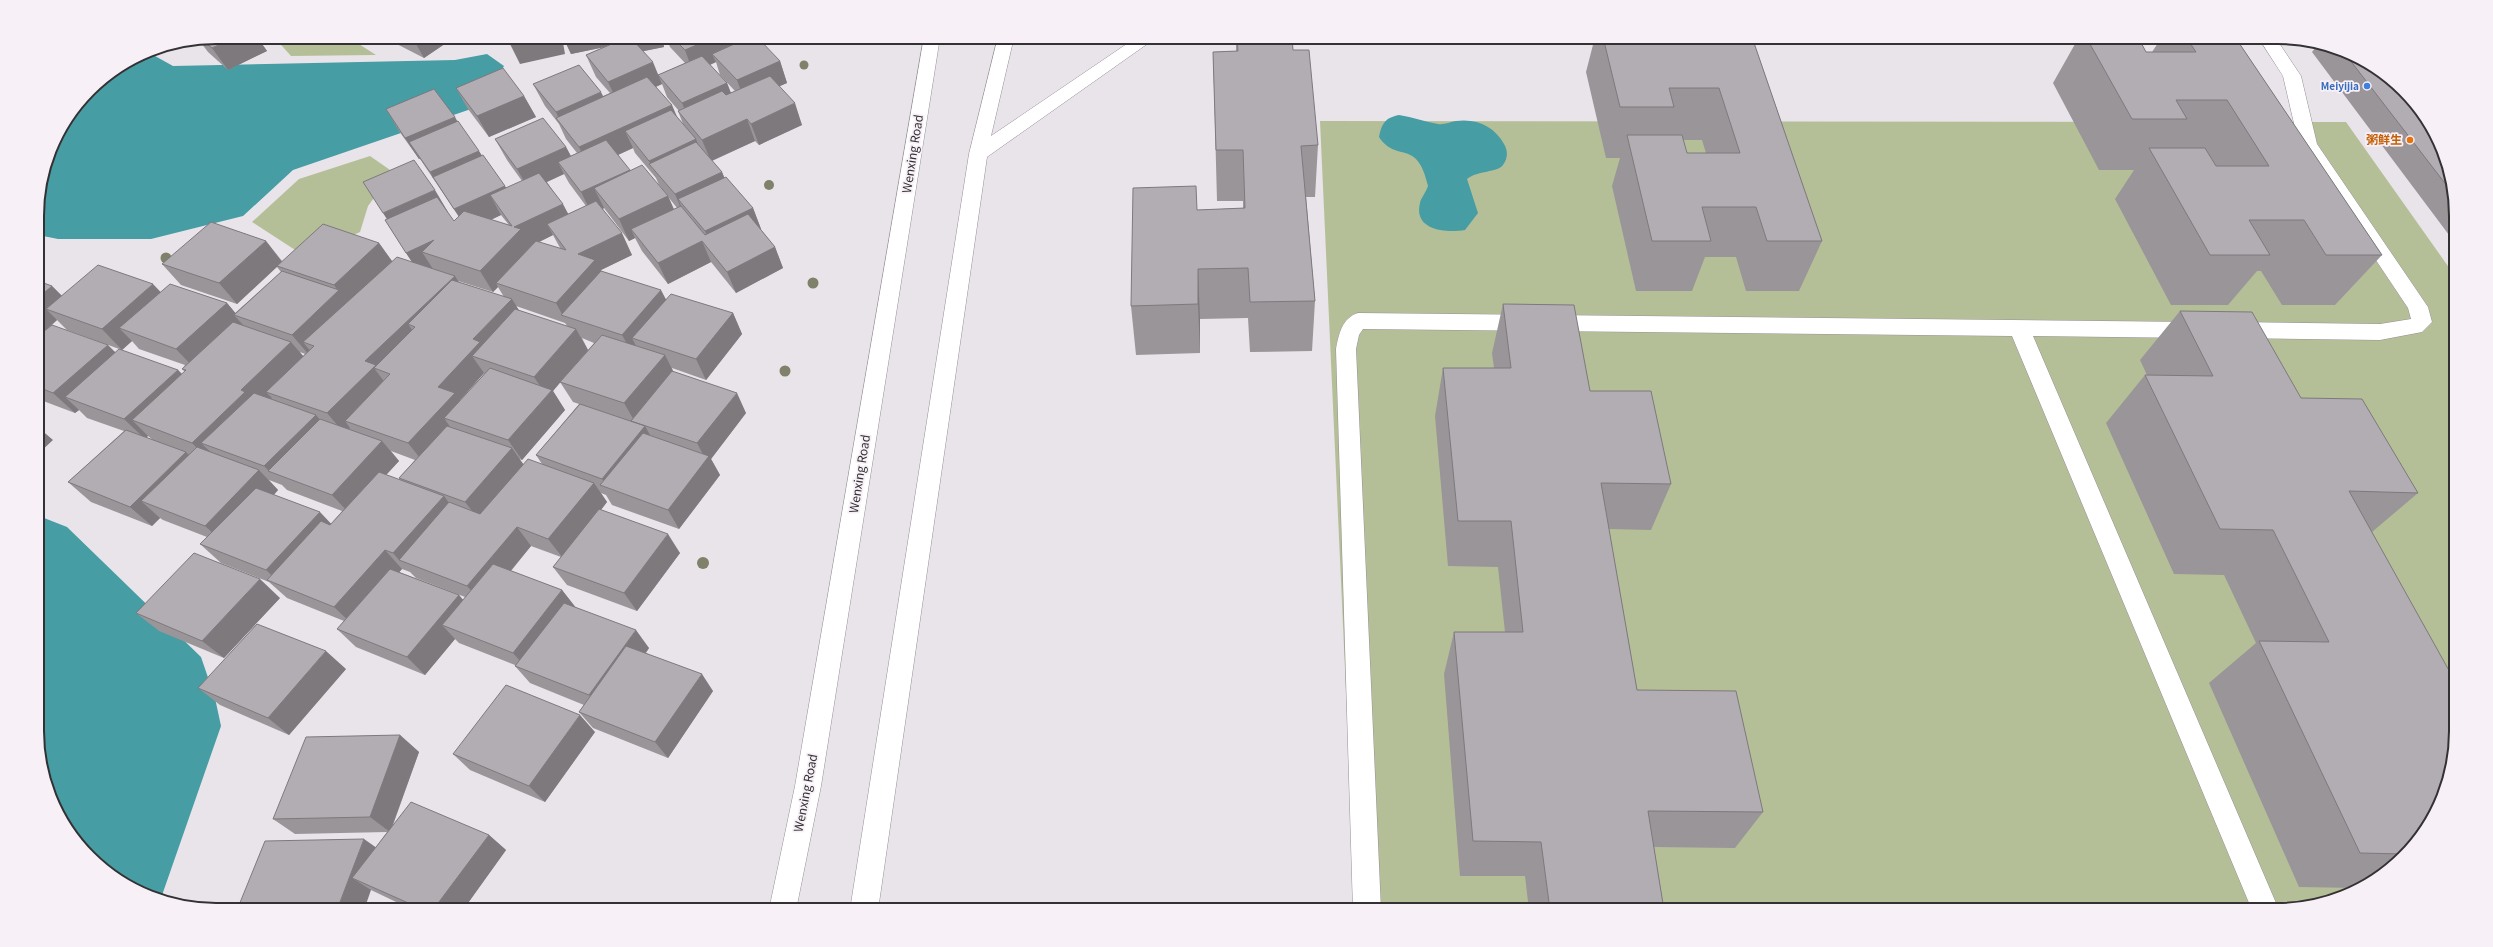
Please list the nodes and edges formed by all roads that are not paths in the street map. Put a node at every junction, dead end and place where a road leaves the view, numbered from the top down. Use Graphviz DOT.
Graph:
graph roads {
  1 [pos="931,44"];
  2 [pos="1004,44"];
  3 [pos="1139,44"];
  4 [pos="2271,44"];
  5 [pos="978,154"];
  6 [pos="2020,328"];
  7 [pos="783,903"];
  8 [pos="865,903"];
  9 [pos="1367,903"];
  10 [pos="2263,903"];
  1 -- 7 [label="street, Wenxing Road"];
  2 -- 5 [label="street"];
  3 -- 5 [label="street"];
  4 -- 6 [label="street"];
  5 -- 8 [label="street"];
  6 -- 9 [label="street"];
  6 -- 10 [label="street"];
}
